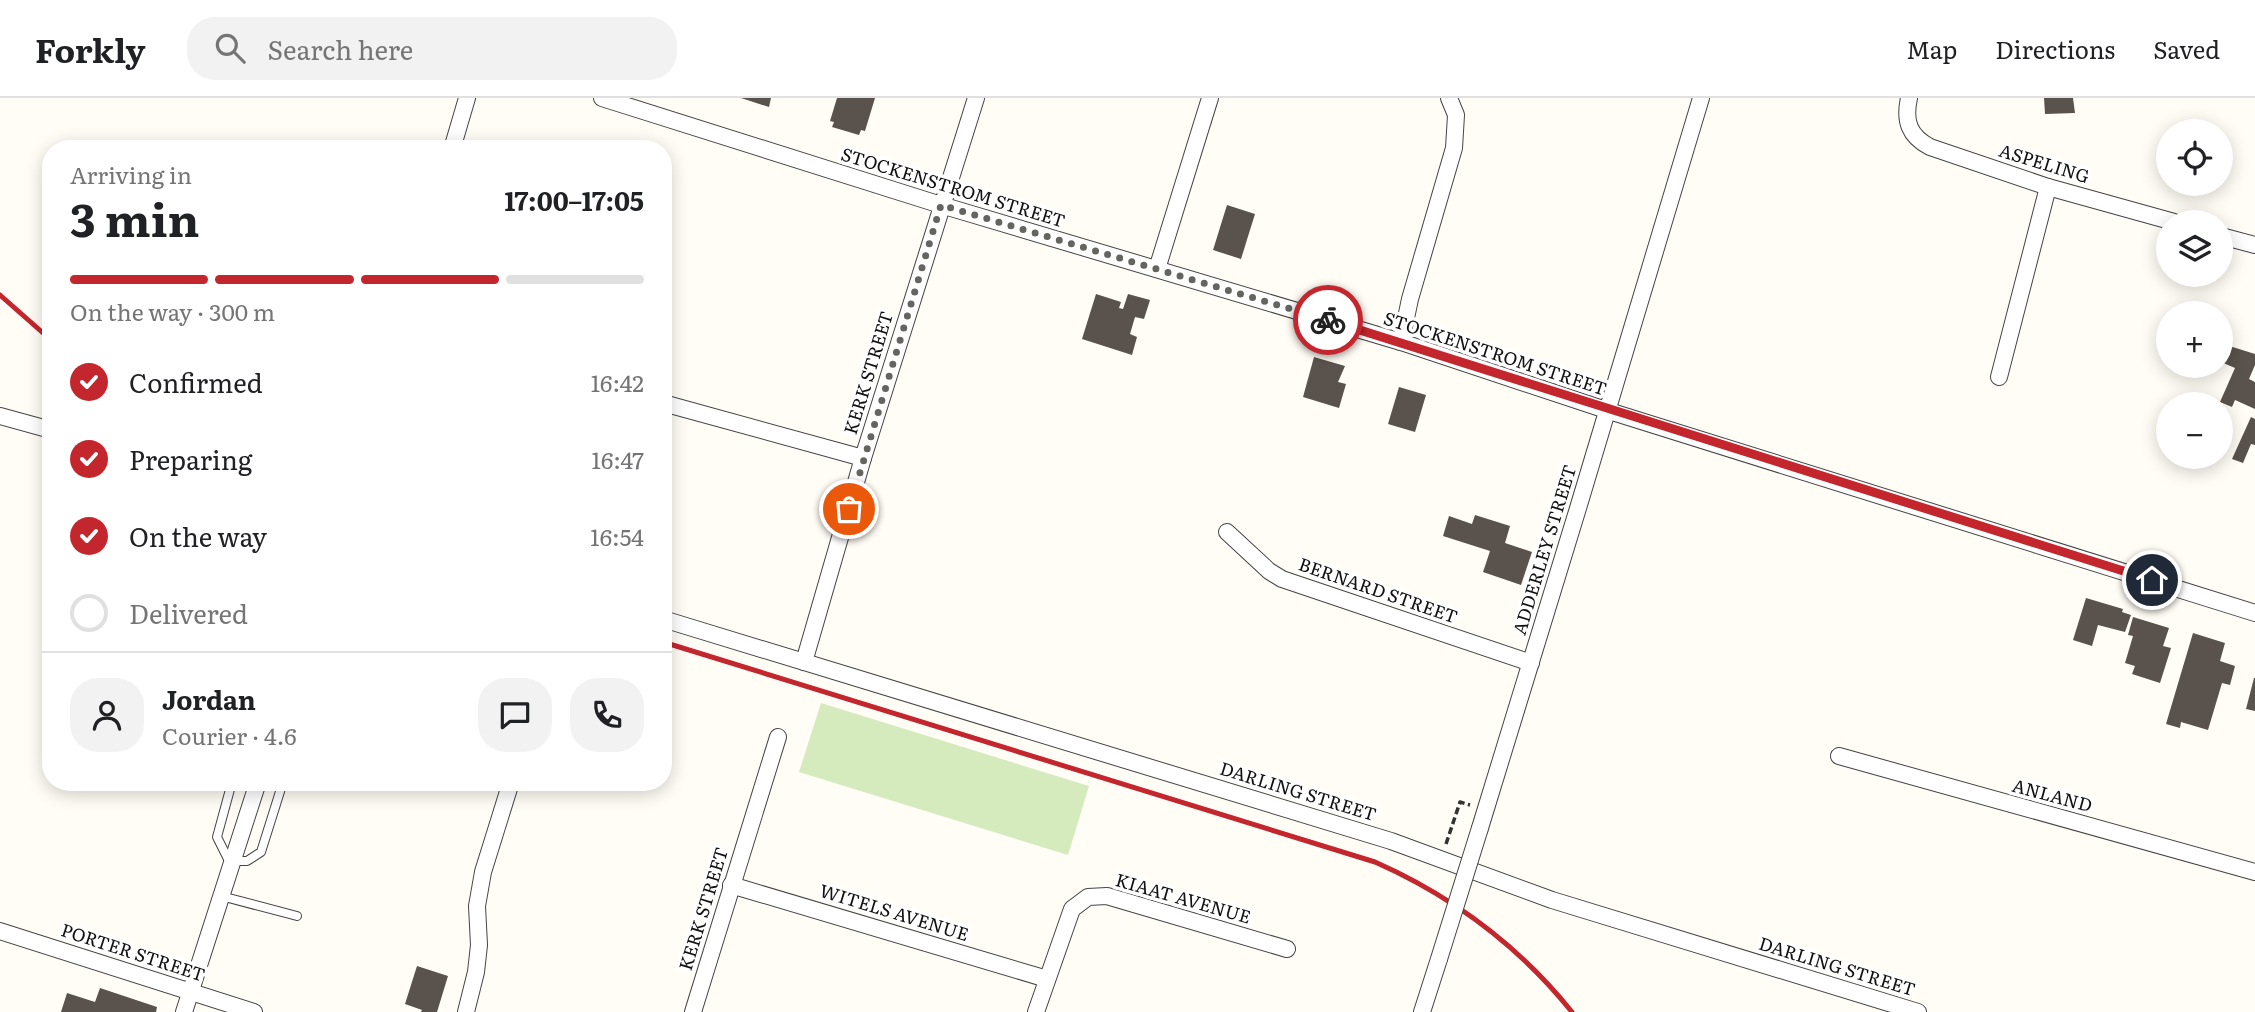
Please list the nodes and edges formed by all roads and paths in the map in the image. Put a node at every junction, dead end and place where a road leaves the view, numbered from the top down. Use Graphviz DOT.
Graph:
graph roads {
  1 [pos="467,98"];
  2 [pos="602,98"];
  3 [pos="976,98"];
  4 [pos="1210,98"];
  5 [pos="1449,98"];
  6 [pos="1701,98"];
  7 [pos="1909,98"];
  8 [pos="455,140"];
  9 [pos="2048,187"];
  10 [pos="941,205"];
  11 [pos="2156,217"];
  12 [pos="2233,239"];
  13 [pos="2255,245"];
  14 [pos="1157,269"];
  15 [pos="1401,342"];
  16 [pos="1998,377"];
  17 [pos="672,405"];
  18 [pos="1609,411"];
  19 [pos="0,416"];
  20 [pos="42,428"];
  21 [pos="863,458"];
  22 [pos="1227,532"];
  23 [pos="2255,613"];
  24 [pos="672,622"];
  25 [pos="804,662"];
  26 [pos="1531,663"];
  27 [pos="778,737"];
  28 [pos="1839,757"];
  29 [pos="230,791"];
  30 [pos="255,791"];
  31 [pos="280,791"];
  32 [pos="508,791"];
  33 [pos="1459,804"];
  34 [pos="1445,847"];
  35 [pos="233,863"];
  36 [pos="2255,872"];
  37 [pos="731,885"];
  38 [pos="221,897"];
  39 [pos="297,916"];
  40 [pos="0,931"];
  41 [pos="1287,949"];
  42 [pos="1047,979"];
  43 [pos="191,993"];
  44 [pos="1038,1011"];
  45 [pos="184,1012"];
  46 [pos="254,1012"];
  47 [pos="466,1012"];
  48 [pos="693,1012"];
  49 [pos="1422,1012"];
  50 [pos="1917,1012"];
  1 -- 8 [label="street"];
  2 -- 10 [label="street, STOCKENSTROM STREET"];
  3 -- 10 [label="street, KERK STREET"];
  4 -- 14 [label="street"];
  5 -- 15 [label="street"];
  6 -- 18 [label="street, ADDERLEY STREET"];
  7 -- 9 [label="street, ASPELING"];
  9 -- 11 [label="street, ASPELING"];
  9 -- 16 [label="street"];
  10 -- 14 [label="street, STOCKENSTROM STREET"];
  10 -- 21 [label="street, KERK STREET"];
  12 -- 13 [label="street"];
  14 -- 15 [label="street, STOCKENSTROM STREET"];
  15 -- 18 [label="street, STOCKENSTROM STREET"];
  17 -- 21 [label="street"];
  18 -- 23 [label="street, STOCKENSTROM STREET"];
  18 -- 26 [label="street, ADDERLEY STREET"];
  19 -- 20 [label="street"];
  21 -- 25 [label="street, KERK STREET"];
  22 -- 26 [label="street, BERNARD STREET"];
  24 -- 25 [label="street, DARLING STREET"];
  25 -- 50 [label="street, DARLING STREET"];
  26 -- 49 [label="street, ADDERLEY STREET, bridge"];
  27 -- 37 [label="street, KERK STREET"];
  28 -- 36 [label="street, ANLAND"];
  29 -- 35 [label="lane"];
  30 -- 35 [label="street"];
  31 -- 35 [label="lane"];
  32 -- 47 [label="street"];
  33 -- 34 [label="path"];
  35 -- 38 [label="street"];
  37 -- 42 [label="street, WITELS AVENUE"];
  37 -- 48 [label="street, KERK STREET"];
  38 -- 39 [label="lane"];
  38 -- 43 [label="street"];
  40 -- 43 [label="street, PORTER STREET"];
  41 -- 42 [label="street, KIAAT AVENUE"];
  42 -- 44 [label="street"];
  43 -- 45 [label="street"];
  43 -- 46 [label="street, PORTER STREET"];
}
